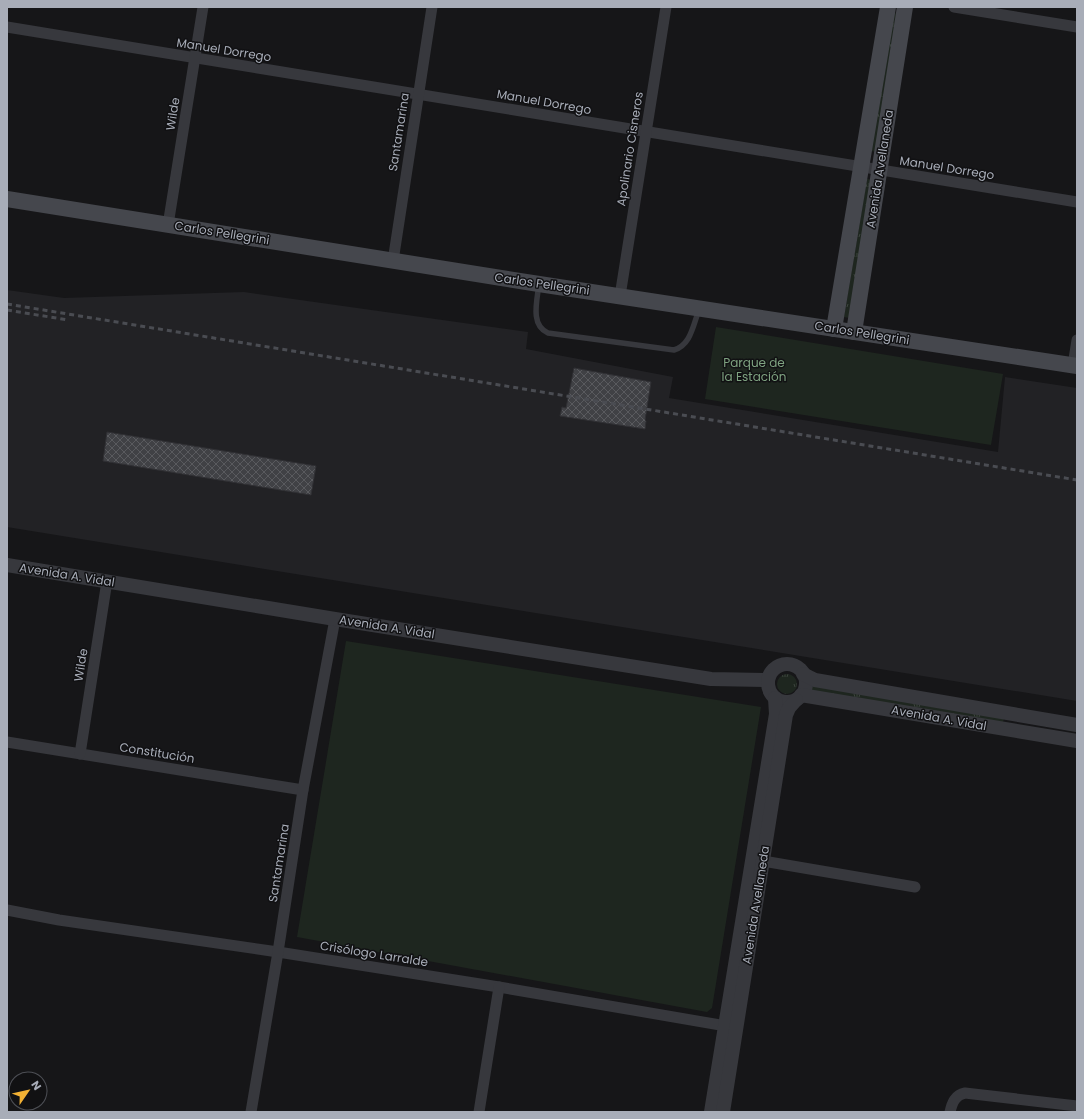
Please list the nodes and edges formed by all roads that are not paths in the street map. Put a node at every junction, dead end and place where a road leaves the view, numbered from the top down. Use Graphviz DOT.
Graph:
graph roads {
  1 [pos="203,7"];
  2 [pos="432,7"];
  3 [pos="666,7"];
  4 [pos="888,7"];
  5 [pos="905,7"];
  6 [pos="954,7"];
  7 [pos="7,27"];
  8 [pos="1077,27"];
  9 [pos="195,58"];
  10 [pos="418,94"];
  11 [pos="646,132"];
  12 [pos="861,167"];
  13 [pos="879,170"];
  14 [pos="7,200"];
  15 [pos="1077,202"];
  16 [pos="168,225"];
  17 [pos="393,261"];
  18 [pos="539,284"];
  19 [pos="620,296"];
  20 [pos="699,308"];
  21 [pos="834,329"];
  22 [pos="854,332"];
  23 [pos="1077,340"];
  24 [pos="1075,365"];
  25 [pos="7,565"];
  26 [pos="107,581"];
  27 [pos="336,619"];
  28 [pos="803,674"];
  29 [pos="768,680"];
  30 [pos="774,698"];
  31 [pos="798,698"];
  32 [pos="1021,716"];
  33 [pos="1077,725"];
  34 [pos="1018,732"];
  35 [pos="1077,741"];
  36 [pos="7,742"];
  37 [pos="80,754"];
  38 [pos="303,790"];
  39 [pos="757,861"];
  40 [pos="915,887"];
  41 [pos="7,910"];
  42 [pos="278,952"];
  43 [pos="498,987"];
  44 [pos="730,1027"];
  45 [pos="1077,1106"];
  46 [pos="251,1112"];
  47 [pos="479,1112"];
  48 [pos="711,1112"];
  49 [pos="723,1112"];
  50 [pos="950,1112"];
  1 -- 9 [label="street, Wilde"];
  2 -- 10 [label="street, Santamarina"];
  3 -- 11 [label="street, Apolinario Cisneros"];
  4 -- 12 [label="main road, Avenida Avellaneda"];
  5 -- 13 [label="main road, Avenida Avellaneda"];
  6 -- 8 [label="street"];
  7 -- 9 [label="street, Manuel Dorrego"];
  9 -- 10 [label="street, Manuel Dorrego"];
  9 -- 16 [label="street, Wilde"];
  10 -- 11 [label="street, Manuel Dorrego"];
  10 -- 17 [label="street, Santamarina"];
  11 -- 12 [label="street, Manuel Dorrego"];
  11 -- 19 [label="street, Apolinario Cisneros"];
  12 -- 13 [label="street, Manuel Dorrego"];
  12 -- 21 [label="main road, Avenida Avellaneda"];
  13 -- 15 [label="street, Manuel Dorrego"];
  13 -- 22 [label="main road, Avenida Avellaneda"];
  14 -- 16 [label="main road, Carlos Pellegrini"];
  16 -- 17 [label="main road, Carlos Pellegrini"];
  17 -- 18 [label="main road, Carlos Pellegrini"];
  18 -- 19 [label="main road, Carlos Pellegrini"];
  18 -- 20 [label="lane"];
  19 -- 20 [label="main road, Carlos Pellegrini"];
  20 -- 21 [label="main road, Carlos Pellegrini"];
  21 -- 22 [label="main road, Carlos Pellegrini"];
  22 -- 24 [label="main road, Carlos Pellegrini"];
  23 -- 24 [label="street"];
  25 -- 26 [label="street, Avenida A. Vidal"];
  26 -- 27 [label="street, Avenida A. Vidal"];
  26 -- 37 [label="street, Wilde"];
  27 -- 29 [label="street, Avenida A. Vidal"];
  27 -- 38 [label="street, Santamarina"];
  28 -- 29 [label="street"];
  28 -- 31 [label="street"];
  28 -- 32 [label="street, Avenida A. Vidal"];
  29 -- 30 [label="street"];
  30 -- 31 [label="street"];
  30 -- 39 [label="street, Avenida Avellaneda"];
  31 -- 34 [label="street, Avenida A. Vidal"];
  31 -- 39 [label="street, Avenida Avellaneda"];
  32 -- 33 [label="street, Avenida A. Vidal"];
  32 -- 34 [label="street"];
  34 -- 35 [label="street, Avenida A. Vidal"];
  36 -- 37 [label="street, Constitución"];
  37 -- 38 [label="street, Constitución"];
  38 -- 42 [label="street, Santamarina"];
  39 -- 40 [label="street"];
  39 -- 44 [label="street, Avenida Avellaneda"];
  41 -- 42 [label="street, Crisólogo Larralde"];
  42 -- 43 [label="street, Crisólogo Larralde"];
  42 -- 46 [label="street, Santamarina"];
  43 -- 44 [label="street, Crisólogo Larralde"];
  43 -- 47 [label="street"];
  44 -- 48 [label="street, Avenida Avellaneda"];
  44 -- 49 [label="street, Avenida Avellaneda"];
  45 -- 50 [label="street"];
}
